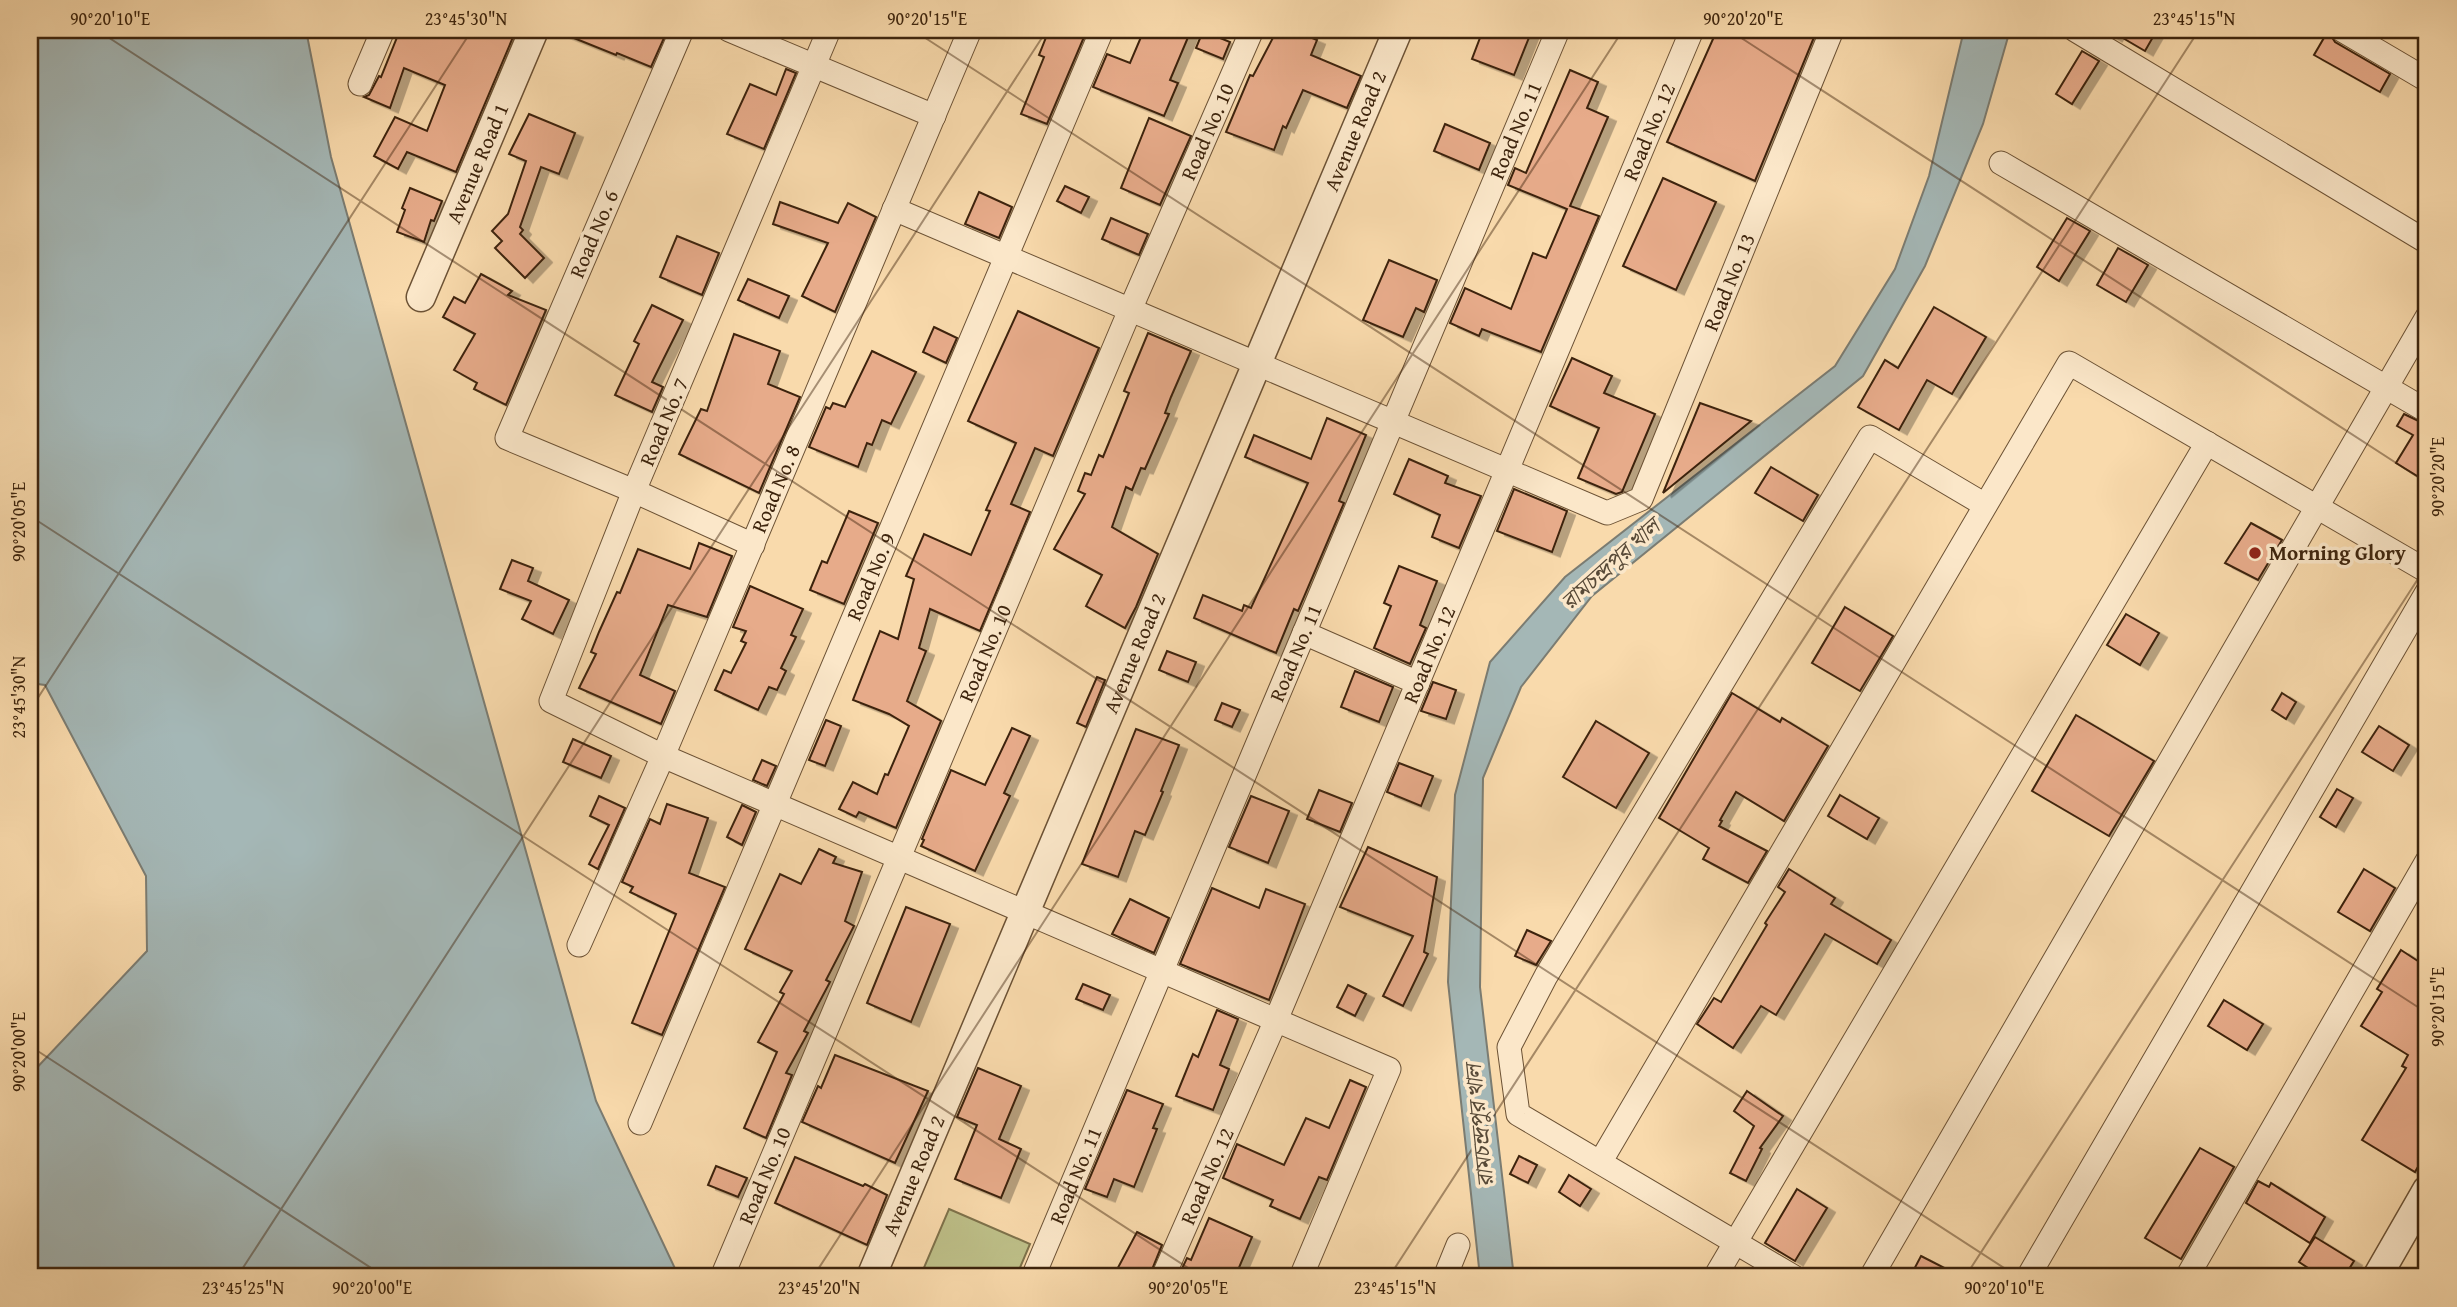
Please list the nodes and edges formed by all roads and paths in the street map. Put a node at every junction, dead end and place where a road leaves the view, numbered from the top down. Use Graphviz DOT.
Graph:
graph roads {
  1 [pos="383,30"];
  2 [pos="534,30"];
  3 [pos="682,30"];
  4 [pos="729,30"];
  5 [pos="828,30"];
  6 [pos="970,30"];
  7 [pos="1102,30"];
  8 [pos="1252,30"];
  9 [pos="1398,30"];
  10 [pos="1558,30"];
  11 [pos="1692,30"];
  12 [pos="1832,30"];
  13 [pos="2075,30"];
  14 [pos="2342,30"];
  15 [pos="814,65"];
  16 [pos="2427,80"];
  17 [pos="360,84"];
  18 [pos="934,116"];
  19 [pos="2001,163"];
  20 [pos="894,209"];
  21 [pos="2427,242"];
  22 [pos="1006,257"];
  23 [pos="421,297"];
  24 [pos="1130,310"];
  25 [pos="2427,317"];
  26 [pos="1257,363"];
  27 [pos="2387,387"];
  28 [pos="2427,411"];
  29 [pos="1393,421"];
  30 [pos="2207,443"];
  31 [pos="1507,470"];
  32 [pos="634,491"];
  33 [pos="1985,505"];
  34 [pos="2318,507"];
  35 [pos="752,545"];
  36 [pos="2427,570"];
  37 [pos="2427,592"];
  38 [pos="1304,633"];
  39 [pos="1418,683"];
  40 [pos="663,756"];
  41 [pos="775,804"];
  42 [pos="899,858"];
  43 [pos="2427,861"];
  44 [pos="1025,912"];
  45 [pos="579,945"];
  46 [pos="1162,971"];
  47 [pos="1276,1020"];
  48 [pos="640,1123"];
  49 [pos="1601,1161"];
  50 [pos="2427,1190"];
  51 [pos="1735,1242"];
  52 [pos="1458,1245"];
  53 [pos="722,1277"];
  54 [pos="871,1277"];
  55 [pos="1033,1277"];
  56 [pos="1163,1277"];
  57 [pos="1301,1277"];
  58 [pos="1445,1277"];
  59 [pos="1715,1277"];
  60 [pos="1794,1277"];
  61 [pos="1871,1277"];
  62 [pos="2028,1277"];
  63 [pos="2187,1277"];
  64 [pos="2377,1277"];
  1 -- 17 [label="street"];
  2 -- 23 [label="street, Avenue Road 1"];
  3 -- 32 [label="street, Road No. 6"];
  4 -- 15 [label="street"];
  5 -- 15 [label="street, Road No. 7"];
  6 -- 18 [label="street, Road No. 8"];
  7 -- 22 [label="street, Road No. 9"];
  8 -- 24 [label="street, Road No. 10"];
  9 -- 26 [label="street, Avenue Road 2"];
  10 -- 29 [label="street, Road No. 11"];
  11 -- 31 [label="street, Road No. 12"];
  12 -- 31 [label="street, Road No. 13"];
  13 -- 21 [label="street"];
  14 -- 16 [label="street"];
  15 -- 18 [label="street"];
  15 -- 32 [label="street, Road No. 7"];
  18 -- 20 [label="street, Road No. 8"];
  19 -- 27 [label="street"];
  20 -- 22 [label="street"];
  20 -- 35 [label="street, Road No. 8"];
  22 -- 24 [label="street"];
  22 -- 41 [label="street, Road No. 9"];
  24 -- 26 [label="street"];
  24 -- 42 [label="street, Road No. 10"];
  25 -- 27 [label="street"];
  26 -- 29 [label="street"];
  26 -- 44 [label="street, Avenue Road 2"];
  27 -- 28 [label="street"];
  27 -- 34 [label="street"];
  29 -- 31 [label="street"];
  29 -- 38 [label="street, Road No. 11"];
  30 -- 33 [label="street"];
  30 -- 34 [label="street"];
  30 -- 51 [label="street"];
  31 -- 39 [label="street, Road No. 12"];
  32 -- 35 [label="street"];
  32 -- 40 [label="street, Road No. 7"];
  33 -- 49 [label="street"];
  33 -- 49 [label="street"];
  34 -- 36 [label="street"];
  34 -- 61 [label="street"];
  35 -- 40 [label="street, Road No. 8"];
  37 -- 62 [label="street"];
  38 -- 39 [label="street"];
  38 -- 46 [label="street, Road No. 11"];
  39 -- 47 [label="street, Road No. 12"];
  40 -- 41 [label="street"];
  40 -- 45 [label="street, Road No. 8"];
  41 -- 42 [label="street"];
  41 -- 48 [label="street, Road No. 9"];
  42 -- 44 [label="street"];
  42 -- 53 [label="street, Road No. 10"];
  43 -- 63 [label="street"];
  44 -- 46 [label="street"];
  44 -- 54 [label="street, Avenue Road 2"];
  46 -- 47 [label="street"];
  46 -- 55 [label="street, Road No. 11"];
  47 -- 56 [label="street, Road No. 12"];
  47 -- 57 [label="street"];
  49 -- 51 [label="street"];
  50 -- 64 [label="street"];
  51 -- 59 [label="street"];
  51 -- 60 [label="street"];
  52 -- 58 [label="street"];
}
